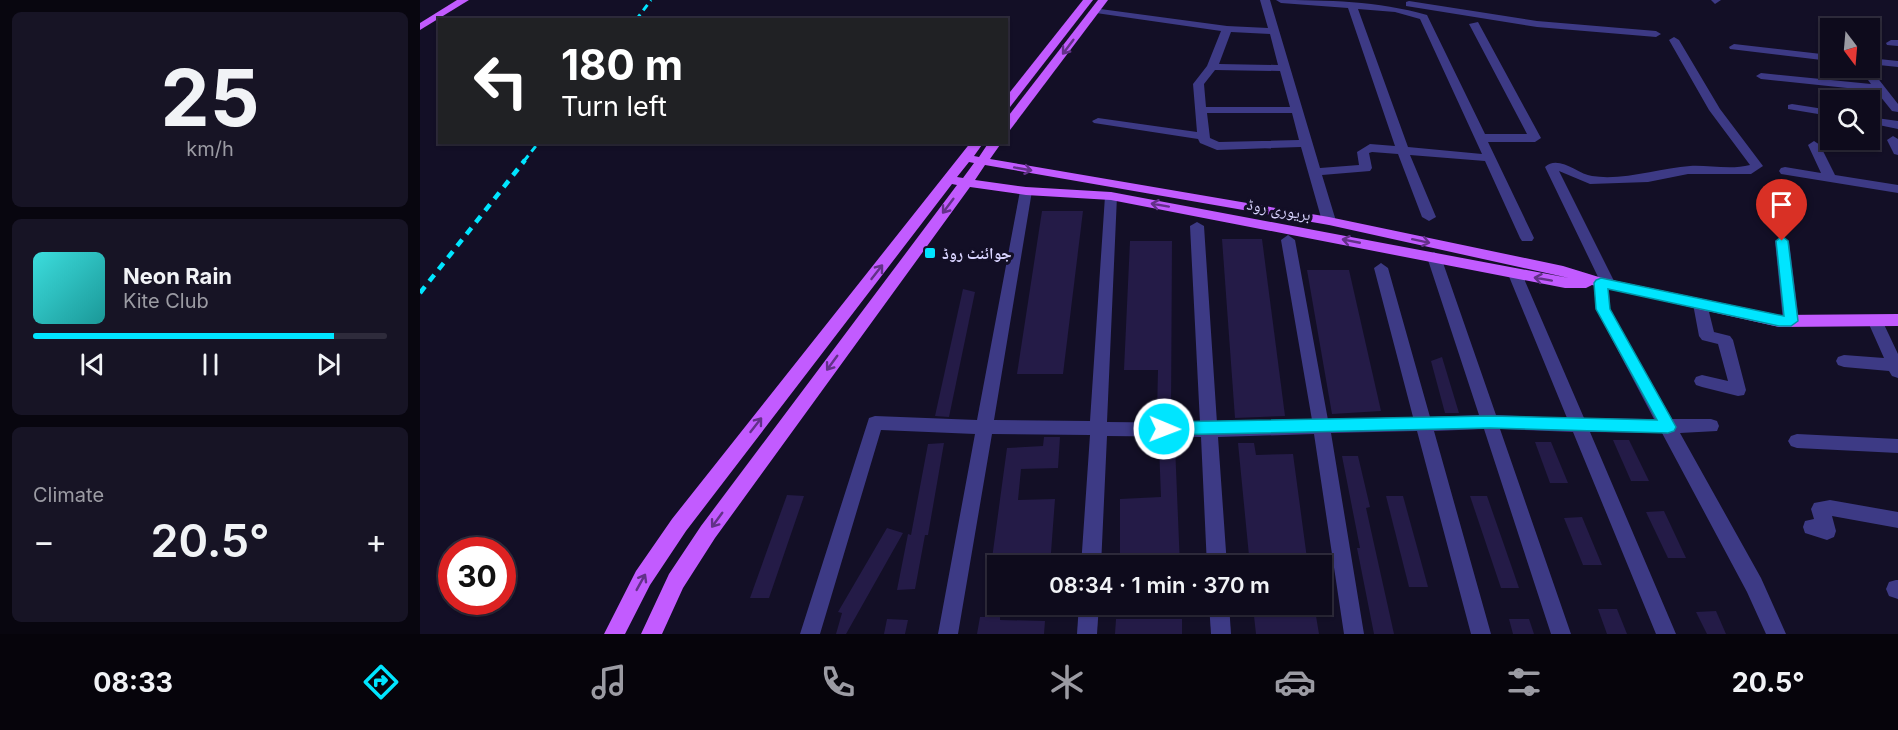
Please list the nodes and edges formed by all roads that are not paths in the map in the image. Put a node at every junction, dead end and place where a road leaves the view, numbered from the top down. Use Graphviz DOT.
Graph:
graph roads {
  1 [pos="444,0"];
  2 [pos="464,0"];
  3 [pos="1089,0"];
  4 [pos="1103,0"];
  5 [pos="1265,0"];
  6 [pos="1281,0"];
  7 [pos="1388,0"];
  8 [pos="1352,6"];
  9 [pos="1096,10"];
  10 [pos="420,15"];
  11 [pos="1474,24"];
  12 [pos="420,27"];
  13 [pos="1227,29"];
  14 [pos="1274,31"];
  15 [pos="1656,34"];
  16 [pos="1674,40"];
  17 [pos="1734,47"];
  18 [pos="1820,57"];
  19 [pos="1880,62"];
  20 [pos="1898,64"];
  21 [pos="1212,67"];
  22 [pos="1284,68"];
  23 [pos="1761,76"];
  24 [pos="1872,78"];
  25 [pos="1880,88"];
  26 [pos="1008,102"];
  27 [pos="1894,103"];
  28 [pos="1792,107"];
  29 [pos="1200,110"];
  30 [pos="1296,110"];
  31 [pos="1820,111"];
  32 [pos="1098,121"];
  33 [pos="1880,122"];
  34 [pos="1008,125"];
  35 [pos="1898,125"];
  36 [pos="1203,136"];
  37 [pos="1480,138"];
  38 [pos="1306,143"];
  39 [pos="977,144"];
  40 [pos="993,144"];
  41 [pos="1814,145"];
  42 [pos="1402,149"];
  43 [pos="1490,158"];
  44 [pos="973,160"];
  45 [pos="1785,171"];
  46 [pos="1314,172"];
  47 [pos="1830,178"];
  48 [pos="957,182"];
  49 [pos="1898,189"];
  50 [pos="1026,191"];
  51 [pos="1111,196"];
  52 [pos="1429,217"];
  53 [pos="1329,221"];
  54 [pos="1197,226"];
  55 [pos="1527,238"];
  56 [pos="1288,240"];
  57 [pos="1782,241"];
  58 [pos="1434,257"];
  59 [pos="1381,268"];
  60 [pos="1515,274"];
  61 [pos="1605,284"];
  62 [pos="1700,304"];
  63 [pos="1898,320"];
  64 [pos="1791,321"];
  65 [pos="1876,322"];
  66 [pos="1844,362"];
  67 [pos="1896,368"];
  68 [pos="1702,381"];
  69 [pos="1490,422"];
  70 [pos="1424,423"];
  71 [pos="1321,425"];
  72 [pos="1578,425"];
  73 [pos="1711,426"];
  74 [pos="983,427"];
  75 [pos="1668,427"];
  76 [pos="1097,428"];
  77 [pos="1209,429"];
  78 [pos="1797,441"];
  79 [pos="1898,446"];
  80 [pos="1898,520"];
  81 [pos="1812,527"];
  82 [pos="1091,555"];
  83 [pos="1216,555"];
  84 [pos="1088,615"];
  85 [pos="1220,615"];
  86 [pos="614,634"];
  87 [pos="651,634"];
  88 [pos="810,634"];
  89 [pos="948,634"];
  90 [pos="1087,634"];
  91 [pos="1221,634"];
  92 [pos="1354,634"];
  93 [pos="1481,634"];
  94 [pos="1561,634"];
  95 [pos="1666,634"];
  96 [pos="1776,634"];
  1 -- 10 [label="main road"];
  2 -- 12 [label="main road"];
  3 -- 26 [label="main road"];
  4 -- 9 [label="main road"];
  5 -- 14 [label="street"];
  6 -- 8 [label="street"];
  7 -- 15 [label="street"];
  8 -- 37 [label="street"];
  8 -- 42 [label="street"];
  9 -- 13 [label="street"];
  9 -- 34 [label="main road, one-way"];
  11 -- 37 [label="street"];
  13 -- 14 [label="street"];
  13 -- 21 [label="street"];
  14 -- 22 [label="street"];
  16 -- 61 [label="street"];
  17 -- 18 [label="street"];
  19 -- 20 [label="street"];
  21 -- 22 [label="street"];
  21 -- 29 [label="street"];
  22 -- 30 [label="street"];
  23 -- 25 [label="street"];
  24 -- 25 [label="street"];
  25 -- 27 [label="street"];
  28 -- 31 [label="street"];
  29 -- 30 [label="street"];
  29 -- 36 [label="street"];
  30 -- 38 [label="street"];
  32 -- 36 [label="street"];
  33 -- 35 [label="street"];
  36 -- 38 [label="street"];
  37 -- 43 [label="street"];
  38 -- 46 [label="street"];
  39 -- 44 [label="main road"];
  40 -- 44 [label="main road"];
  41 -- 47 [label="street"];
  42 -- 43 [label="street"];
  42 -- 46 [label="street"];
  42 -- 52 [label="street"];
  43 -- 55 [label="street"];
  44 -- 48 [label="main road"];
  44 -- 53 [label="main road, بریوری روڈ, one-way"];
  45 -- 47 [label="street"];
  46 -- 53 [label="street"];
  47 -- 49 [label="street"];
  48 -- 50 [label="main road, بریوری روڈ"];
  86 -- 48 [label="main road, one-way"];
  48 -- 87 [label="main road, one-way"];
  50 -- 51 [label="main road, بریوری روڈ"];
  50 -- 74 [label="street"];
  58 -- 51 [label="main road, بریوری روڈ, one-way"];
  51 -- 76 [label="street"];
  53 -- 61 [label="main road, بریوری روڈ, one-way"];
  54 -- 77 [label="street"];
  56 -- 71 [label="street"];
  57 -- 64 [label="street"];
  58 -- 60 [label="main road, بریوری روڈ"];
  58 -- 69 [label="street"];
  59 -- 70 [label="street"];
  61 -- 60 [label="main road, بریوری روڈ, one-way"];
  60 -- 72 [label="street"];
  61 -- 62 [label="main road, بریوری روڈ"];
  61 -- 75 [label="street"];
  62 -- 64 [label="main road, بریوری روڈ"];
  62 -- 68 [label="street"];
  63 -- 65 [label="main road, بریوری روڈ"];
  64 -- 65 [label="main road, بریوری روڈ"];
  65 -- 67 [label="street"];
  66 -- 67 [label="street"];
  69 -- 70 [label="street"];
  69 -- 72 [label="street"];
  69 -- 94 [label="street"];
  70 -- 71 [label="street"];
  70 -- 93 [label="street"];
  71 -- 77 [label="street"];
  71 -- 92 [label="street"];
  72 -- 75 [label="street"];
  72 -- 95 [label="street"];
  73 -- 75 [label="street"];
  74 -- 76 [label="street"];
  74 -- 88 [label="street"];
  74 -- 89 [label="street"];
  75 -- 96 [label="street"];
  76 -- 77 [label="street"];
  76 -- 82 [label="street"];
  77 -- 83 [label="street"];
  78 -- 79 [label="street"];
  80 -- 81 [label="street"];
  84 -- 90 [label="street"];
  85 -- 91 [label="street"];
}
